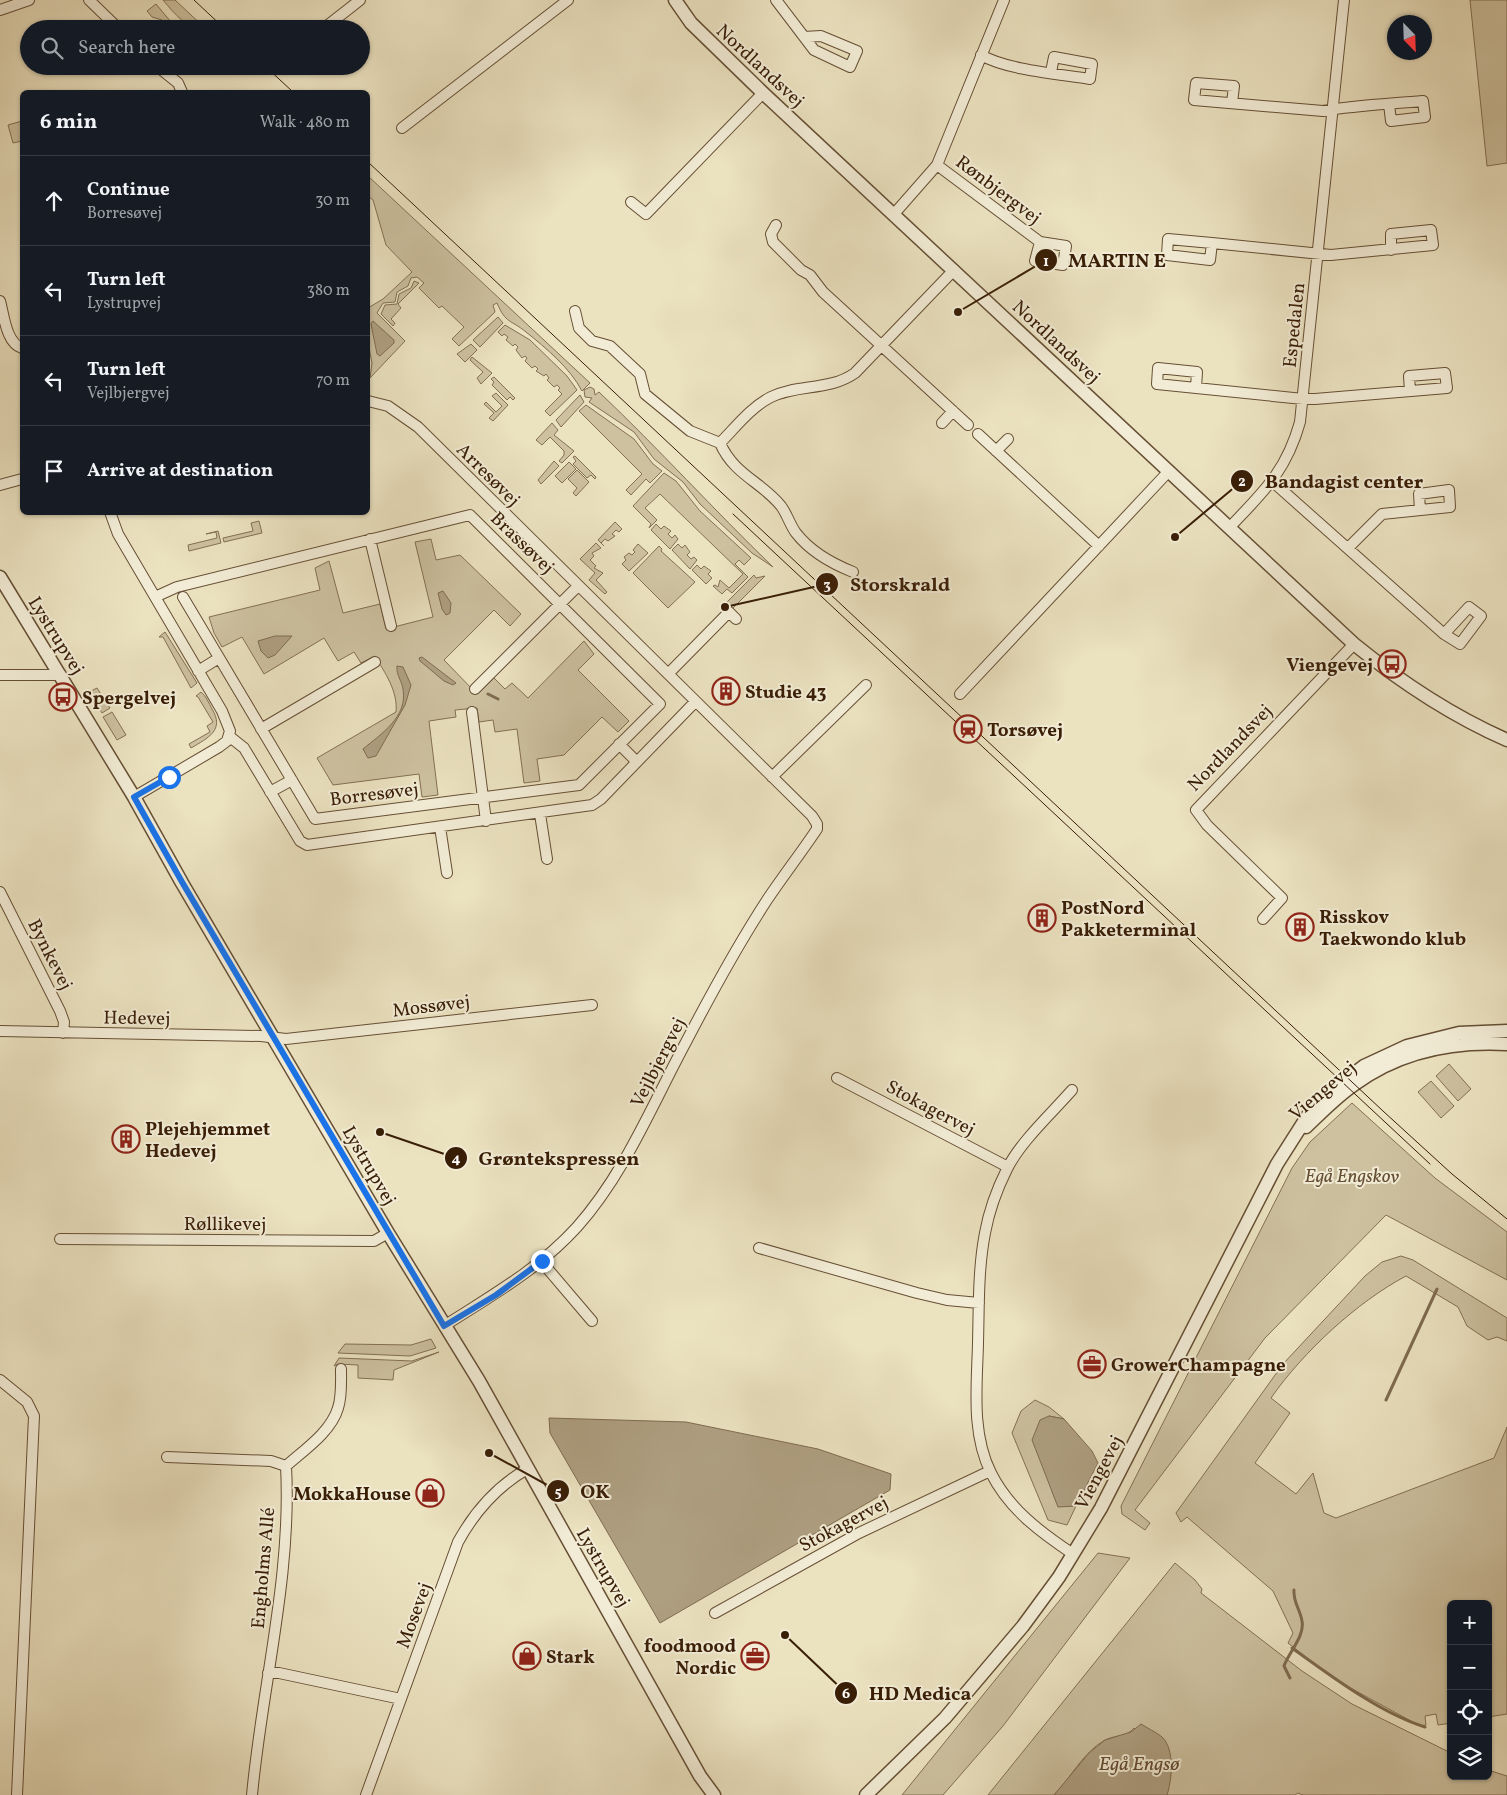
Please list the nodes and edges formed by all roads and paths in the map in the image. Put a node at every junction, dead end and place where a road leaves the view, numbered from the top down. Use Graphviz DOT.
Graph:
graph roads {
  1 [pos="29,0"];
  2 [pos="89,0"];
  3 [pos="360,0"];
  4 [pos="568,0"];
  5 [pos="675,0"];
  6 [pos="776,0"];
  7 [pos="1004,0"];
  8 [pos="1344,0"];
  9 [pos="0,10"];
  10 [pos="110,20"];
  11 [pos="334,20"];
  12 [pos="804,37"];
  13 [pos="981,55"];
  14 [pos="1051,72"];
  15 [pos="168,75"];
  16 [pos="181,90"];
  17 [pos="763,93"];
  18 [pos="1232,103"];
  19 [pos="1389,104"];
  20 [pos="1334,109"];
  21 [pos="402,128"];
  22 [pos="937,165"];
  23 [pos="631,202"];
  24 [pos="894,214"];
  25 [pos="776,225"];
  26 [pos="1040,242"];
  27 [pos="1212,243"];
  28 [pos="1391,250"];
  29 [pos="1319,254"];
  30 [pos="954,270"];
  31 [pos="0,301"];
  32 [pos="575,311"];
  33 [pos="881,344"];
  34 [pos="20,347"];
  35 [pos="1196,388"];
  36 [pos="1410,391"];
  37 [pos="1303,399"];
  38 [pos="370,402"];
  39 [pos="953,411"];
  40 [pos="942,423"];
  41 [pos="968,425"];
  42 [pos="978,434"];
  43 [pos="1008,438"];
  44 [pos="720,444"];
  45 [pos="996,451"];
  46 [pos="1169,471"];
  47 [pos="20,480"];
  48 [pos="1273,482"];
  49 [pos="0,485"];
  50 [pos="1420,510"];
  51 [pos="111,515"];
  52 [pos="1230,528"];
  53 [pos="370,539"];
  54 [pos="1099,546"];
  55 [pos="1348,548"];
  56 [pos="853,572"];
  57 [pos="0,577"];
  58 [pos="578,586"];
  59 [pos="155,597"];
  60 [pos="182,597"];
  61 [pos="560,604"];
  62 [pos="736,619"];
  63 [pos="391,626"];
  64 [pos="1444,634"];
  65 [pos="1354,644"];
  66 [pos="219,658"];
  67 [pos="375,662"];
  68 [pos="198,671"];
  69 [pos="668,674"];
  70 [pos="0,675"];
  71 [pos="60,675"];
  72 [pos="866,685"];
  73 [pos="475,689"];
  74 [pos="960,694"];
  75 [pos="696,702"];
  76 [pos="472,712"];
  77 [pos="261,729"];
  78 [pos="229,736"];
  79 [pos="1507,740"];
  80 [pos="619,744"];
  81 [pos="637,762"];
  82 [pos="772,777"];
  83 [pos="292,780"];
  84 [pos="270,792"];
  85 [pos="134,797"];
  86 [pos="483,797"];
  87 [pos="540,814"];
  88 [pos="486,821"];
  89 [pos="440,828"];
  90 [pos="547,859"];
  91 [pos="447,872"];
  92 [pos="0,892"];
  93 [pos="1263,919"];
  94 [pos="592,1005"];
  95 [pos="1507,1022"];
  96 [pos="0,1031"];
  97 [pos="64,1033"];
  98 [pos="1507,1037"];
  99 [pos="274,1038"];
  100 [pos="837,1078"];
  101 [pos="1072,1090"];
  102 [pos="1008,1167"];
  103 [pos="388,1233"];
  104 [pos="60,1239"];
  105 [pos="758,1248"];
  106 [pos="542,1261"];
  107 [pos="979,1303"];
  108 [pos="592,1321"];
  109 [pos="444,1326"];
  110 [pos="341,1369"];
  111 [pos="0,1380"];
  112 [pos="167,1457"];
  113 [pos="286,1466"];
  114 [pos="527,1469"];
  115 [pos="990,1471"];
  116 [pos="1073,1554"];
  117 [pos="715,1613"];
  118 [pos="268,1674"];
  119 [pos="401,1699"];
  120 [pos="700,1776"];
  121 [pos="877,1790"];
  122 [pos="17,1795"];
  123 [pos="252,1795"];
  124 [pos="366,1795"];
  125 [pos="705,1795"];
  126 [pos="714,1795"];
  127 [pos="861,1795"];
  128 [pos="866,1795"];
  1 -- 9 [label="street"];
  2 -- 10 [label="street"];
  3 -- 11 [label="street"];
  4 -- 21 [label="street"];
  5 -- 17 [label="street, Nordlandsvej"];
  6 -- 12 [label="street"];
  7 -- 13 [label="street, Rønbjergvej"];
  8 -- 20 [label="street, Espedalen"];
  12 -- 12 [label="street"];
  13 -- 14 [label="street"];
  13 -- 22 [label="street, Rønbjergvej"];
  15 -- 16 [label="street"];
  17 -- 23 [label="street"];
  17 -- 24 [label="street, Nordlandsvej"];
  18 -- 20 [label="street"];
  19 -- 20 [label="street"];
  20 -- 29 [label="street, Espedalen"];
  22 -- 24 [label="street, Rønbjergvej"];
  22 -- 26 [label="street, Rønbjergvej"];
  24 -- 30 [label="street, Nordlandsvej"];
  25 -- 33 [label="street"];
  27 -- 29 [label="street"];
  28 -- 29 [label="street"];
  29 -- 37 [label="street, Espedalen"];
  30 -- 33 [label="street"];
  30 -- 46 [label="street, Nordlandsvej"];
  31 -- 34 [label="street"];
  32 -- 44 [label="street"];
  33 -- 39 [label="street"];
  33 -- 44 [label="street"];
  35 -- 37 [label="street"];
  36 -- 37 [label="street"];
  37 -- 48 [label="street, Espedalen"];
  38 -- 58 [label="street, Arresøvej"];
  39 -- 40 [label="street"];
  39 -- 41 [label="street"];
  42 -- 45 [label="street"];
  43 -- 45 [label="street"];
  44 -- 56 [label="street"];
  45 -- 54 [label="street"];
  46 -- 52 [label="street, Nordlandsvej"];
  46 -- 54 [label="street"];
  47 -- 49 [label="street"];
  48 -- 52 [label="street, Espedalen"];
  48 -- 55 [label="street"];
  50 -- 55 [label="street"];
  51 -- 59 [label="street"];
  52 -- 65 [label="street, Nordlandsvej"];
  53 -- 59 [label="street, Brassøvej"];
  53 -- 61 [label="street, Brassøvej"];
  53 -- 63 [label="street"];
  54 -- 74 [label="street"];
  55 -- 64 [label="street"];
  57 -- 71 [label="street, Lystrupvej"];
  58 -- 61 [label="street"];
  58 -- 69 [label="street, Arresøvej"];
  59 -- 68 [label="street"];
  60 -- 66 [label="street"];
  61 -- 73 [label="street"];
  61 -- 80 [label="street, Borresøvej"];
  62 -- 69 [label="street"];
  65 -- 79 [label="street, Nordlandsvej"];
  65 -- 93 [label="street, Nordlandsvej"];
  66 -- 68 [label="street"];
  66 -- 77 [label="street"];
  67 -- 77 [label="street"];
  68 -- 78 [label="street"];
  69 -- 75 [label="street, Arresøvej"];
  70 -- 71 [label="street"];
  71 -- 85 [label="street, Lystrupvej"];
  72 -- 82 [label="street"];
  75 -- 81 [label="street"];
  75 -- 82 [label="street, Arresøvej"];
  76 -- 86 [label="street"];
  77 -- 83 [label="street, Borresøvej"];
  78 -- 84 [label="street"];
  78 -- 85 [label="street"];
  80 -- 81 [label="street"];
  80 -- 86 [label="street, Borresøvej"];
  81 -- 87 [label="street"];
  82 -- 106 [label="street, Vejlbjergvej"];
  83 -- 84 [label="street"];
  83 -- 86 [label="street, Borresøvej"];
  84 -- 89 [label="street"];
  85 -- 99 [label="street, Lystrupvej"];
  86 -- 88 [label="street"];
  87 -- 88 [label="street"];
  87 -- 90 [label="street"];
  88 -- 89 [label="street"];
  89 -- 91 [label="street"];
  92 -- 97 [label="street, Bynkevej"];
  94 -- 99 [label="street, Mossøvej"];
  95 -- 98 [label="street, Viengevej"];
  96 -- 97 [label="street, Hedevej"];
  97 -- 99 [label="street, Hedevej"];
  98 -- 116 [label="street, Viengevej"];
  99 -- 103 [label="street, Lystrupvej"];
  100 -- 102 [label="street, Stokagervej"];
  101 -- 102 [label="street"];
  102 -- 107 [label="street"];
  103 -- 104 [label="street, Røllikevej"];
  103 -- 109 [label="street, Lystrupvej"];
  105 -- 107 [label="street"];
  106 -- 108 [label="street"];
  106 -- 109 [label="street, Vejlbjergvej"];
  107 -- 115 [label="street"];
  109 -- 114 [label="street, Lystrupvej"];
  110 -- 113 [label="street"];
  111 -- 122 [label="street"];
  112 -- 113 [label="street"];
  113 -- 118 [label="street, Engholms Allé"];
  114 -- 119 [label="street, Mosevej"];
  114 -- 120 [label="street, Lystrupvej"];
  115 -- 116 [label="street"];
  115 -- 117 [label="street, Stokagervej"];
  116 -- 121 [label="street, Viengevej"];
  118 -- 119 [label="street"];
  118 -- 123 [label="street, Engholms Allé"];
  119 -- 124 [label="street, Mosevej"];
  120 -- 125 [label="street, Lystrupvej"];
  120 -- 126 [label="street, Lystrupvej"];
  121 -- 127 [label="street, Viengevej"];
  121 -- 128 [label="street, Viengevej"];
}
